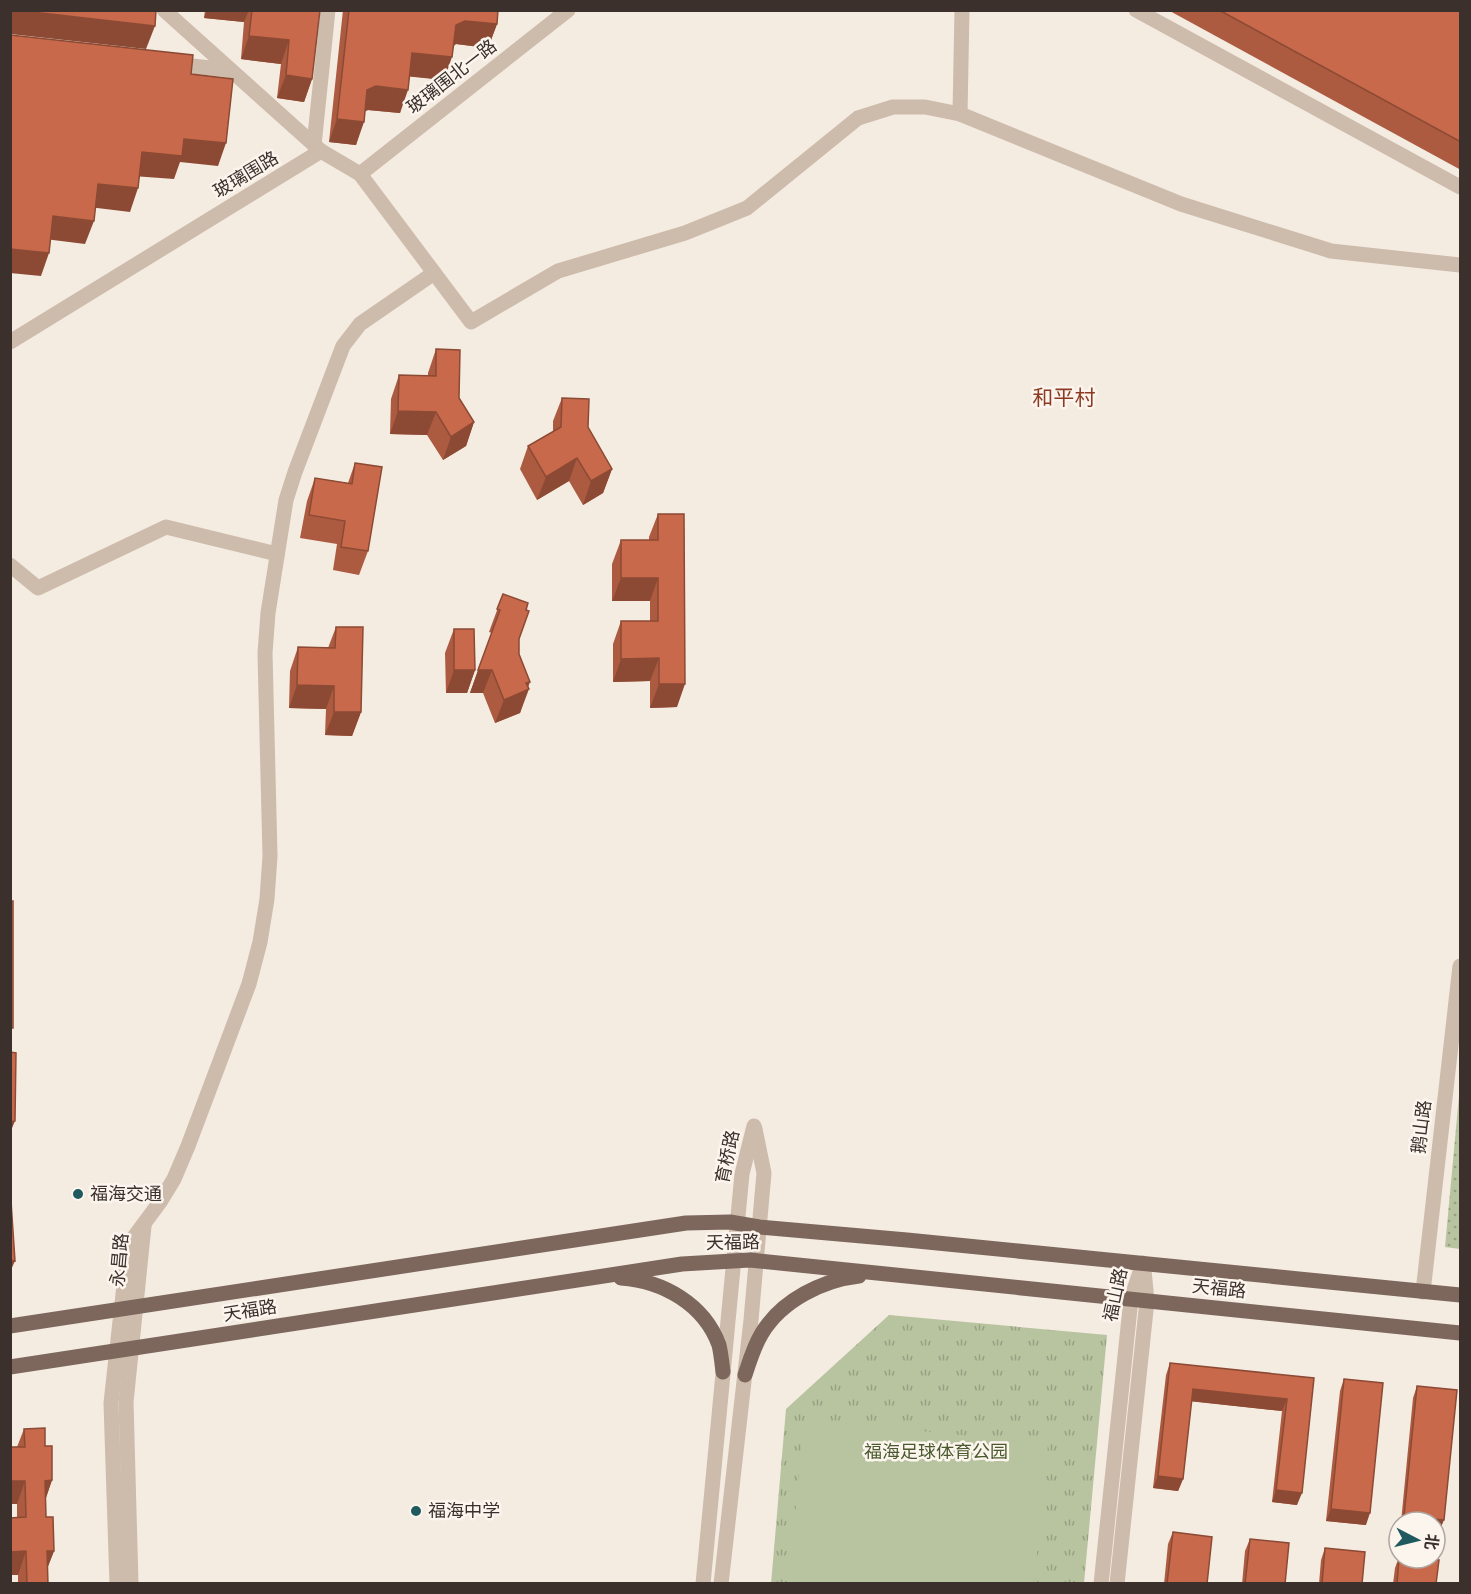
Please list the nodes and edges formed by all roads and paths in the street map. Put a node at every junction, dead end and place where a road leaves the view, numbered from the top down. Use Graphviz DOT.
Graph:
graph roads {
  1 [pos="164,10"];
  2 [pos="328,10"];
  3 [pos="568,10"];
  4 [pos="962,10"];
  5 [pos="1136,10"];
  6 [pos="161,63"];
  7 [pos="230,70"];
  8 [pos="960,114"];
  9 [pos="318,148"];
  10 [pos="360,174"];
  11 [pos="1461,187"];
  12 [pos="1461,265"];
  13 [pos="434,273"];
  14 [pos="10,342"];
  15 [pos="277,554"];
  16 [pos="10,565"];
  17 [pos="1461,966"];
  18 [pos="737,1224"];
  19 [pos="759,1227"];
  20 [pos="734,1261"];
  21 [pos="756,1261"];
  22 [pos="1143,1263"];
  23 [pos="885,1273"];
  24 [pos="603,1276"];
  25 [pos="1423,1292"];
  26 [pos="1461,1295"];
  27 [pos="1131,1299"];
  28 [pos="1147,1301"];
  29 [pos="128,1308"];
  30 [pos="10,1326"];
  31 [pos="1461,1332"];
  32 [pos="124,1350"];
  33 [pos="10,1367"];
  34 [pos="723,1372"];
  35 [pos="745,1375"];
  36 [pos="117,1584"];
  37 [pos="131,1584"];
  38 [pos="703,1584"];
  39 [pos="721,1584"];
  40 [pos="1101,1584"];
  41 [pos="1117,1584"];
  1 -- 7 [label="street"];
  2 -- 9 [label="street"];
  3 -- 10 [label="street, 玻璃围北一路"];
  4 -- 8 [label="street"];
  5 -- 11 [label="street"];
  6 -- 7 [label="street"];
  7 -- 9 [label="street"];
  8 -- 12 [label="street"];
  8 -- 13 [label="street"];
  9 -- 10 [label="street"];
  9 -- 14 [label="street, 玻璃围路"];
  10 -- 13 [label="street"];
  13 -- 15 [label="street"];
  15 -- 16 [label="street"];
  15 -- 29 [label="street, 永昌路"];
  17 -- 25 [label="street, 鹅山路"];
  18 -- 19 [label="main road, 天福路"];
  18 -- 19 [label="street, 育桥路"];
  18 -- 20 [label="street, 育桥路"];
  18 -- 29 [label="main road, 天福路"];
  19 -- 21 [label="street, 育桥路"];
  19 -- 22 [label="main road, 天福路"];
  20 -- 21 [label="main road, 天福路"];
  20 -- 24 [label="main road, 天福路"];
  20 -- 34 [label="street, 育桥路"];
  21 -- 23 [label="main road, 天福路"];
  21 -- 35 [label="street, 育桥路"];
  22 -- 25 [label="main road, 天福路"];
  22 -- 27 [label="street, 福山路"];
  22 -- 28 [label="street, 福山路"];
  23 -- 27 [label="main road, 天福路"];
  23 -- 35 [label="main road"];
  24 -- 32 [label="main road, 天福路"];
  24 -- 34 [label="main road"];
  25 -- 26 [label="main road, 天福路"];
  27 -- 28 [label="main road, 天福路"];
  27 -- 40 [label="street, 福山路"];
  28 -- 31 [label="main road, 天福路"];
  28 -- 41 [label="street, 福山路"];
  29 -- 30 [label="main road, 天福路"];
  29 -- 32 [label="street, 永昌路"];
  32 -- 33 [label="main road, 天福路"];
  32 -- 36 [label="street, 永昌路"];
  32 -- 37 [label="street, 永昌路"];
  34 -- 38 [label="street, 育桥路"];
  35 -- 39 [label="street, 育桥路"];
}
